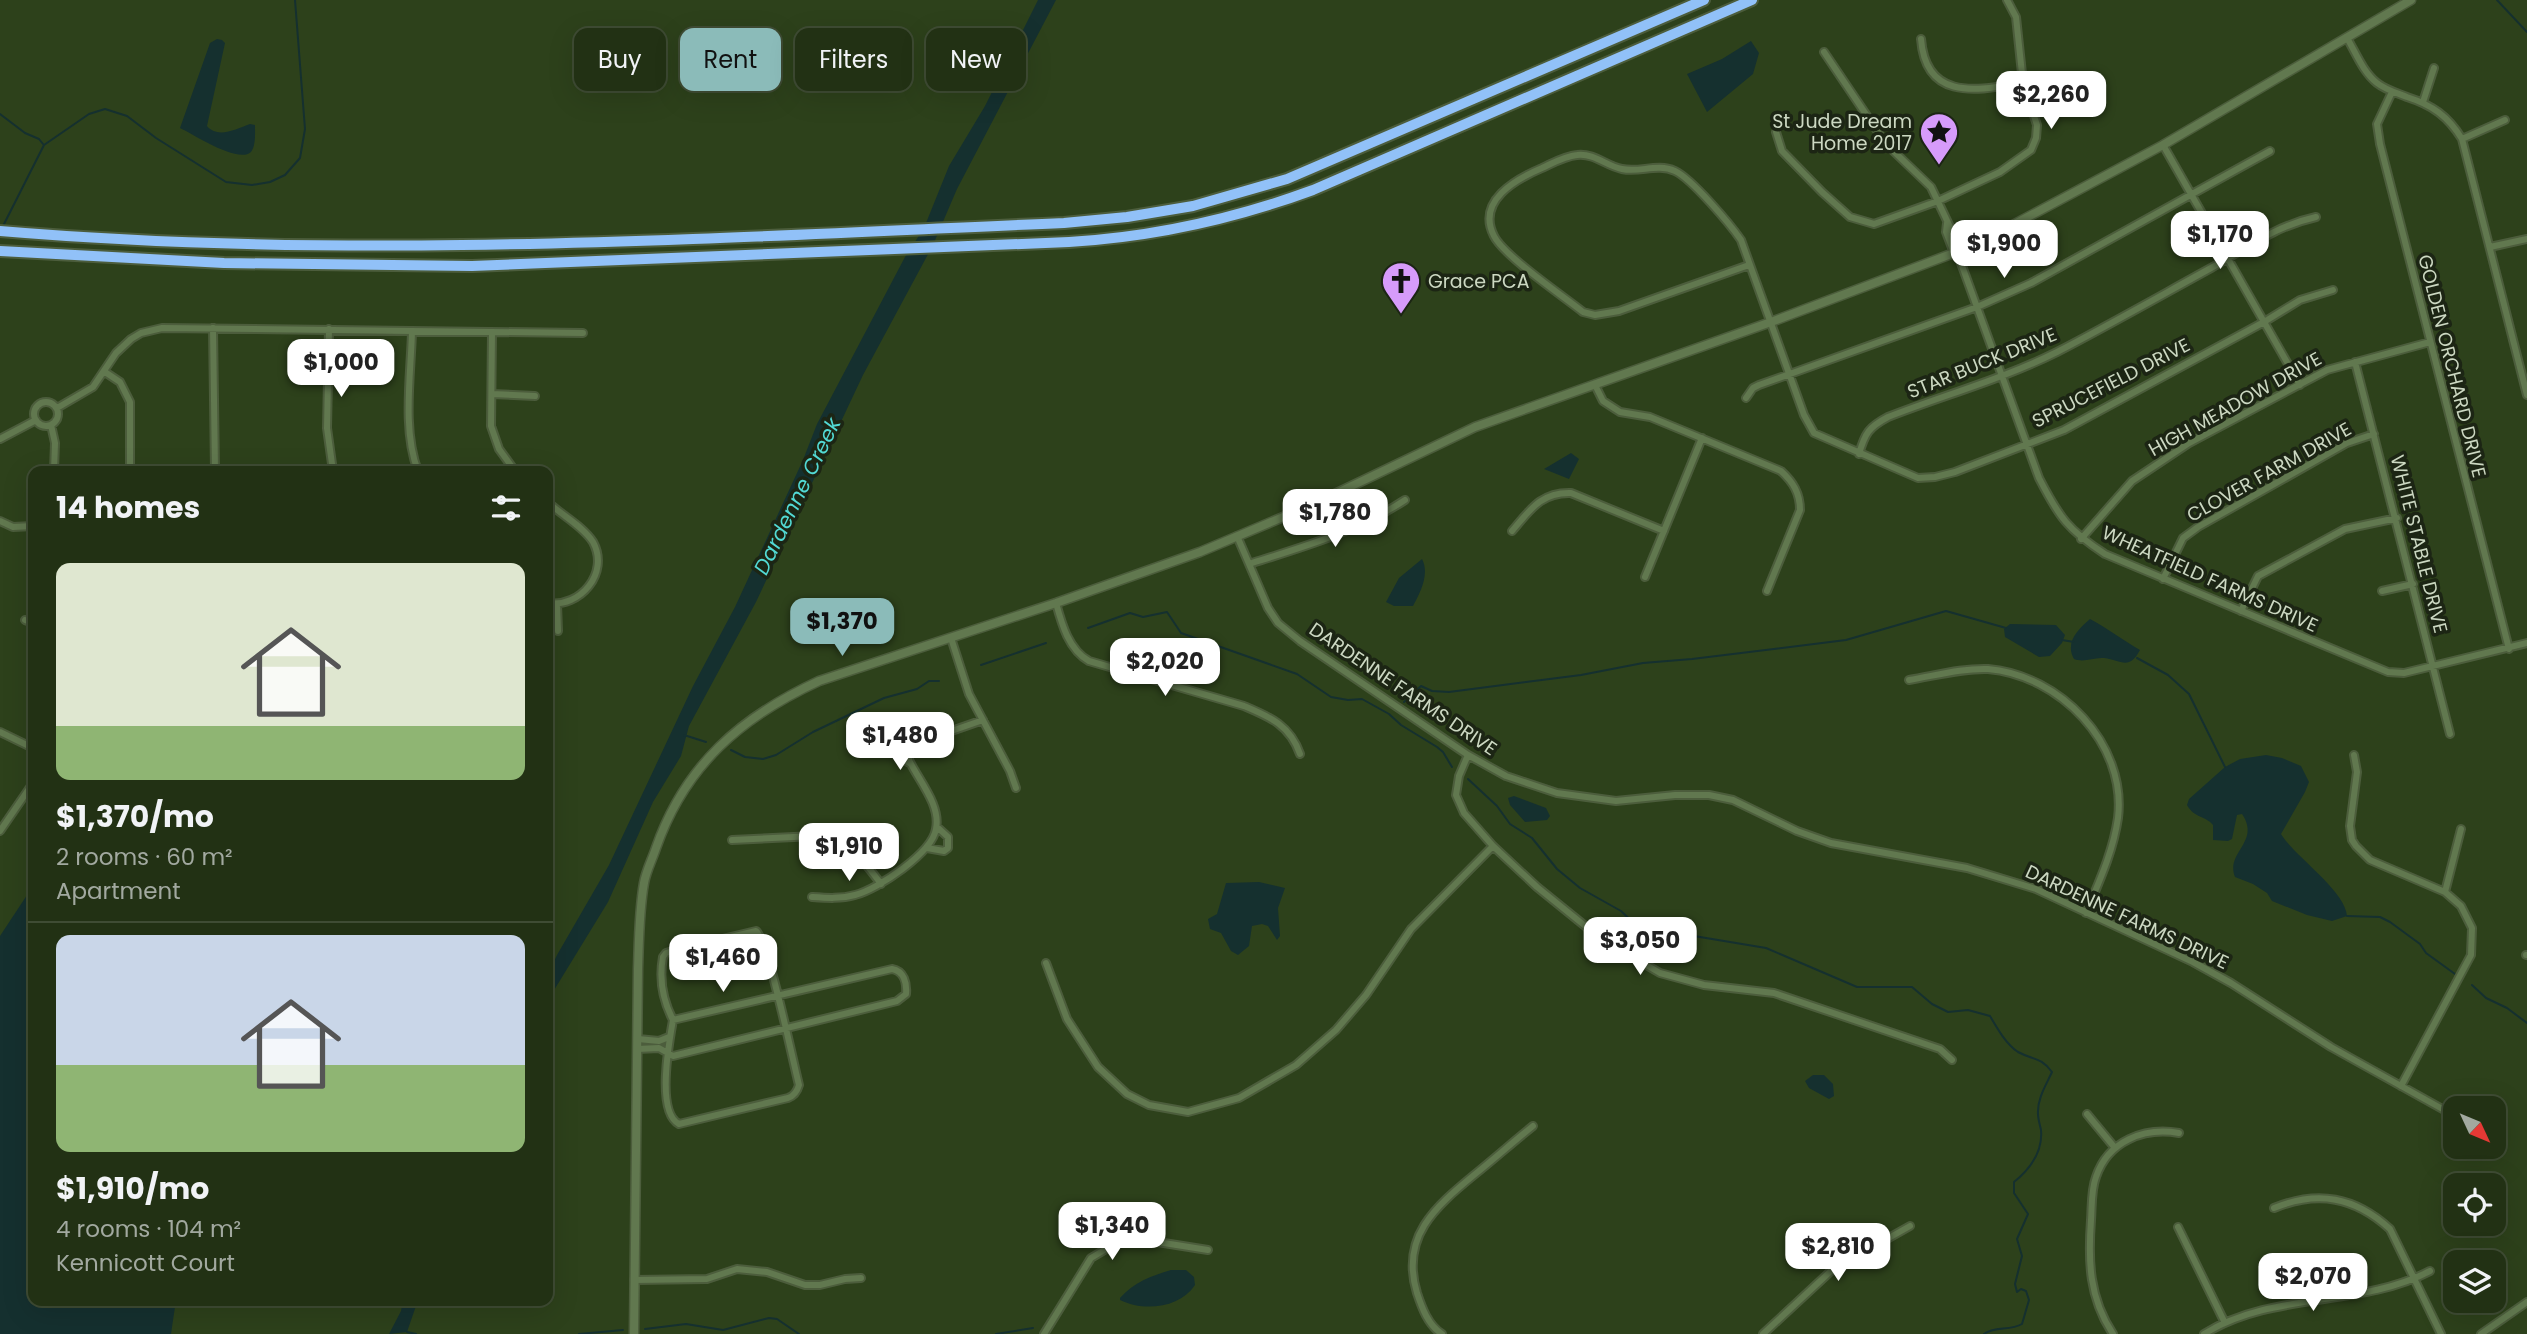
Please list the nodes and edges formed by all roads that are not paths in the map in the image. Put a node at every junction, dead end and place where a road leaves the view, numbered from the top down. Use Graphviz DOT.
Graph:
graph roads {
  1 [pos="1704,0"];
  2 [pos="1752,0"];
  3 [pos="2411,0"];
  4 [pos="2007,1"];
  5 [pos="2347,37"];
  6 [pos="1921,39"];
  7 [pos="1824,52"];
  8 [pos="2434,68"];
  9 [pos="2023,83"];
  10 [pos="2392,92"];
  11 [pos="2423,102"];
  12 [pos="2505,120"];
  13 [pos="1776,132"];
  14 [pos="2462,139"];
  15 [pos="2164,145"];
  16 [pos="2270,151"];
  17 [pos="2190,194"];
  18 [pos="1938,201"];
  19 [pos="2316,217"];
  20 [pos="0,232"];
  21 [pos="2527,239"];
  22 [pos="2490,247"];
  23 [pos="2,251"];
  24 [pos="1957,252"];
  25 [pos="2228,258"];
  26 [pos="1749,265"];
  27 [pos="2333,290"];
  28 [pos="1977,307"];
  29 [pos="1770,322"];
  30 [pos="2264,322"];
  31 [pos="213,328"];
  32 [pos="329,329"];
  33 [pos="412,331"];
  34 [pos="492,332"];
  35 [pos="583,333"];
  36 [pos="2430,342"];
  37 [pos="2355,362"];
  38 [pos="105,372"];
  39 [pos="1789,374"];
  40 [pos="2001,376"];
  41 [pos="1595,385"];
  42 [pos="2300,385"];
  43 [pos="492,394"];
  44 [pos="2527,395"];
  45 [pos="535,396"];
  46 [pos="1746,398"];
  47 [pos="57,408"];
  48 [pos="36,420"];
  49 [pos="51,425"];
  50 [pos="2374,434"];
  51 [pos="1702,438"];
  52 [pos="0,439"];
  53 [pos="2026,444"];
  54 [pos="1858,454"];
  55 [pos="54,466"];
  56 [pos="130,466"];
  57 [pos="215,466"];
  58 [pos="332,466"];
  59 [pos="416,466"];
  60 [pos="511,466"];
  61 [pos="1405,500"];
  62 [pos="553,506"];
  63 [pos="2397,519"];
  64 [pos="0,521"];
  65 [pos="28,526"];
  66 [pos="593,528"];
  67 [pos="1512,531"];
  68 [pos="1664,531"];
  69 [pos="586,534"];
  70 [pos="1237,536"];
  71 [pos="2081,538"];
  72 [pos="1249,564"];
  73 [pos="1645,577"];
  74 [pos="2163,579"];
  75 [pos="2413,584"];
  76 [pos="2382,590"];
  77 [pos="1766,591"];
  78 [pos="1056,603"];
  79 [pos="553,604"];
  80 [pos="557,604"];
  81 [pos="2241,611"];
  82 [pos="25,620"];
  83 [pos="28,621"];
  84 [pos="558,631"];
  85 [pos="951,638"];
  86 [pos="2527,643"];
  87 [pos="2509,649"];
  88 [pos="2434,666"];
  89 [pos="1909,680"];
  90 [pos="983,720"];
  91 [pos="0,732"];
  92 [pos="2450,734"];
  93 [pos="28,746"];
  94 [pos="1300,754"];
  95 [pos="1468,755"];
  96 [pos="2354,755"];
  97 [pos="1016,788"];
  98 [pos="28,790"];
  99 [pos="937,827"];
  100 [pos="2461,829"];
  101 [pos="0,831"];
  102 [pos="732,840"];
  103 [pos="1493,846"];
  104 [pos="927,848"];
  105 [pos="881,884"];
  106 [pos="2445,892"];
  107 [pos="812,897"];
  108 [pos="2086,913"];
  109 [pos="1046,963"];
  110 [pos="778,996"];
  111 [pos="673,1020"];
  112 [pos="784,1029"];
  113 [pos="669,1037"];
  114 [pos="638,1039"];
  115 [pos="637,1049"];
  116 [pos="667,1054"];
  117 [pos="1952,1060"];
  118 [pos="2401,1086"];
  119 [pos="2443,1109"];
  120 [pos="2087,1114"];
  121 [pos="1533,1126"];
  122 [pos="2179,1133"];
  123 [pos="2115,1148"];
  124 [pos="2274,1208"];
  125 [pos="1910,1226"];
  126 [pos="2178,1227"];
  127 [pos="1208,1250"];
  128 [pos="2430,1271"];
  129 [pos="861,1278"];
  130 [pos="2415,1279"];
  131 [pos="634,1280"];
  132 [pos="2527,1302"];
  133 [pos="2224,1321"];
  134 [pos="1436,1333"];
  135 [pos="634,1334"];
  136 [pos="1044,1334"];
  137 [pos="1763,1334"];
  138 [pos="2113,1334"];
  139 [pos="2204,1334"];
  140 [pos="2441,1334"];
  141 [pos="2481,1334"];
  1 -- 20 [label="highway"];
  2 -- 23 [label="highway"];
  3 -- 5 [label="main road"];
  4 -- 9 [label="street"];
  5 -- 10 [label="street"];
  5 -- 15 [label="main road"];
  6 -- 9 [label="street"];
  7 -- 18 [label="street, WHEATFIELD FARMS DRIVE"];
  8 -- 11 [label="street"];
  9 -- 18 [label="street"];
  10 -- 11 [label="street"];
  10 -- 36 [label="street, GOLDEN ORCHARD DRIVE"];
  11 -- 14 [label="street"];
  12 -- 14 [label="street"];
  13 -- 18 [label="street"];
  14 -- 22 [label="street"];
  15 -- 17 [label="street"];
  15 -- 24 [label="main road"];
  16 -- 17 [label="street"];
  17 -- 25 [label="street"];
  17 -- 28 [label="street"];
  18 -- 24 [label="street, WHEATFIELD FARMS DRIVE"];
  19 -- 25 [label="street, STAR BUCK DRIVE"];
  21 -- 22 [label="street"];
  22 -- 44 [label="street"];
  24 -- 28 [label="street, WHEATFIELD FARMS DRIVE"];
  24 -- 29 [label="main road"];
  25 -- 30 [label="street"];
  25 -- 40 [label="street, STAR BUCK DRIVE"];
  26 -- 26 [label="street, SPRUCEFIELD DRIVE"];
  26 -- 29 [label="street, SPRUCEFIELD DRIVE"];
  27 -- 30 [label="street, SPRUCEFIELD DRIVE"];
  28 -- 39 [label="street"];
  28 -- 40 [label="street, WHEATFIELD FARMS DRIVE"];
  29 -- 39 [label="street, SPRUCEFIELD DRIVE"];
  29 -- 41 [label="main road"];
  30 -- 42 [label="street"];
  30 -- 53 [label="street, SPRUCEFIELD DRIVE"];
  31 -- 32 [label="street"];
  31 -- 38 [label="street"];
  31 -- 57 [label="street"];
  32 -- 33 [label="street"];
  32 -- 58 [label="street"];
  33 -- 34 [label="street"];
  33 -- 59 [label="street"];
  34 -- 35 [label="street"];
  34 -- 43 [label="street"];
  36 -- 37 [label="street, HIGH MEADOW DRIVE"];
  36 -- 87 [label="street, GOLDEN ORCHARD DRIVE"];
  37 -- 42 [label="street, HIGH MEADOW DRIVE"];
  37 -- 50 [label="street, WHITE STABLE DRIVE"];
  38 -- 47 [label="street"];
  38 -- 56 [label="street"];
  39 -- 46 [label="street"];
  39 -- 54 [label="street, SPRUCEFIELD DRIVE"];
  40 -- 53 [label="street, WHEATFIELD FARMS DRIVE"];
  40 -- 54 [label="street, STAR BUCK DRIVE"];
  41 -- 51 [label="street"];
  41 -- 70 [label="main road"];
  42 -- 71 [label="street, HIGH MEADOW DRIVE"];
  43 -- 45 [label="street"];
  43 -- 60 [label="street"];
  47 -- 48 [label="street"];
  47 -- 49 [label="street"];
  48 -- 49 [label="street"];
  48 -- 52 [label="street"];
  49 -- 55 [label="street"];
  50 -- 63 [label="street, WHITE STABLE DRIVE"];
  50 -- 74 [label="street, CLOVER FARM DRIVE"];
  51 -- 68 [label="street"];
  51 -- 77 [label="street"];
  53 -- 54 [label="street, SPRUCEFIELD DRIVE"];
  53 -- 71 [label="street, WHEATFIELD FARMS DRIVE"];
  61 -- 72 [label="street"];
  62 -- 69 [label="street"];
  63 -- 75 [label="street, WHITE STABLE DRIVE"];
  63 -- 81 [label="street"];
  64 -- 65 [label="street"];
  66 -- 69 [label="street"];
  67 -- 68 [label="street"];
  68 -- 73 [label="street"];
  69 -- 80 [label="street"];
  70 -- 72 [label="street, DARDENNE FARMS DRIVE"];
  70 -- 78 [label="main road"];
  71 -- 74 [label="street, WHEATFIELD FARMS DRIVE"];
  72 -- 95 [label="street, DARDENNE FARMS DRIVE"];
  74 -- 81 [label="street, WHEATFIELD FARMS DRIVE"];
  75 -- 76 [label="street"];
  75 -- 88 [label="street, WHITE STABLE DRIVE"];
  78 -- 85 [label="main road"];
  78 -- 94 [label="street"];
  79 -- 80 [label="street"];
  80 -- 84 [label="street"];
  81 -- 88 [label="street, WHEATFIELD FARMS DRIVE"];
  82 -- 83 [label="street"];
  85 -- 90 [label="street"];
  85 -- 114 [label="main road"];
  86 -- 87 [label="street, WHEATFIELD FARMS DRIVE"];
  87 -- 88 [label="street, WHEATFIELD FARMS DRIVE"];
  88 -- 92 [label="street, WHITE STABLE DRIVE"];
  89 -- 108 [label="street"];
  90 -- 97 [label="street"];
  90 -- 99 [label="street"];
  91 -- 93 [label="street"];
  95 -- 103 [label="street"];
  95 -- 108 [label="street, DARDENNE FARMS DRIVE"];
  96 -- 106 [label="street"];
  98 -- 101 [label="street"];
  99 -- 104 [label="street"];
  99 -- 104 [label="street"];
  100 -- 106 [label="street"];
  102 -- 105 [label="street"];
  103 -- 109 [label="street"];
  103 -- 117 [label="street"];
  104 -- 105 [label="street"];
  105 -- 107 [label="street"];
  106 -- 118 [label="street"];
  108 -- 118 [label="street, DARDENNE FARMS DRIVE"];
  110 -- 111 [label="street"];
  110 -- 111 [label="street"];
  110 -- 112 [label="street"];
  110 -- 112 [label="street"];
  111 -- 113 [label="street"];
  112 -- 116 [label="street"];
  112 -- 116 [label="street"];
  113 -- 114 [label="street"];
  113 -- 116 [label="street"];
  114 -- 115 [label="main road"];
  115 -- 116 [label="street"];
  115 -- 131 [label="main road"];
  118 -- 119 [label="street, DARDENNE FARMS DRIVE"];
  120 -- 123 [label="street"];
  121 -- 134 [label="street"];
  122 -- 123 [label="street"];
  123 -- 138 [label="street"];
  124 -- 130 [label="street"];
  125 -- 137 [label="street"];
  126 -- 133 [label="street"];
  127 -- 136 [label="street"];
  128 -- 130 [label="street"];
  129 -- 131 [label="street"];
  130 -- 133 [label="street"];
  130 -- 140 [label="street"];
  131 -- 135 [label="main road"];
  132 -- 141 [label="street"];
  133 -- 139 [label="street"];
}
